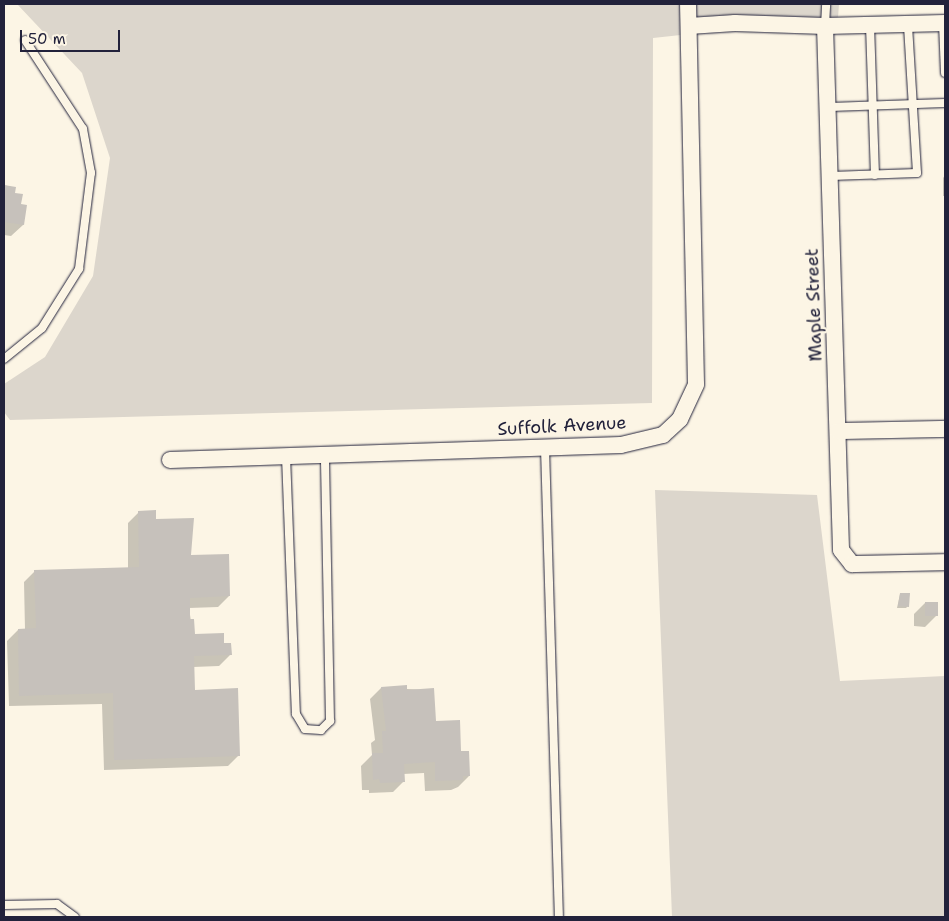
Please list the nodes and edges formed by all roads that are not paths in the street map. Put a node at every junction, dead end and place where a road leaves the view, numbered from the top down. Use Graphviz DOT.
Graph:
graph roads {
  1 [pos="688,4"];
  2 [pos="826,4"];
  3 [pos="944,23"];
  4 [pos="908,24"];
  5 [pos="870,25"];
  6 [pos="689,26"];
  7 [pos="826,26"];
  8 [pos="25,40"];
  9 [pos="945,73"];
  10 [pos="945,103"];
  11 [pos="913,104"];
  12 [pos="872,105"];
  13 [pos="830,107"];
  14 [pos="875,174"];
  15 [pos="831,176"];
  16 [pos="4,359"];
  17 [pos="945,429"];
  18 [pos="838,431"];
  19 [pos="545,448"];
  20 [pos="325,455"];
  21 [pos="286,456"];
  22 [pos="170,460"];
  23 [pos="945,562"];
  24 [pos="4,905"];
  25 [pos="74,917"];
  26 [pos="559,917"];
  1 -- 6 [label="street, Suffolk Avenue"];
  2 -- 7 [label="lane"];
  3 -- 4 [label="street"];
  3 -- 9 [label="lane"];
  4 -- 5 [label="street"];
  4 -- 11 [label="lane"];
  5 -- 7 [label="street"];
  5 -- 12 [label="lane"];
  6 -- 7 [label="street"];
  6 -- 19 [label="street, Suffolk Avenue"];
  7 -- 13 [label="street, Maple Street"];
  8 -- 16 [label="lane"];
  10 -- 11 [label="lane"];
  11 -- 12 [label="lane"];
  11 -- 14 [label="lane"];
  12 -- 13 [label="lane"];
  12 -- 14 [label="lane"];
  13 -- 15 [label="street, Maple Street"];
  14 -- 15 [label="lane"];
  15 -- 18 [label="street, Maple Street"];
  17 -- 18 [label="street"];
  18 -- 23 [label="street, Maple Street"];
  19 -- 20 [label="street, Suffolk Avenue"];
  19 -- 26 [label="lane"];
  20 -- 21 [label="street, Suffolk Avenue"];
  20 -- 21 [label="lane"];
  21 -- 22 [label="street, Suffolk Avenue"];
  24 -- 25 [label="lane"];
}
